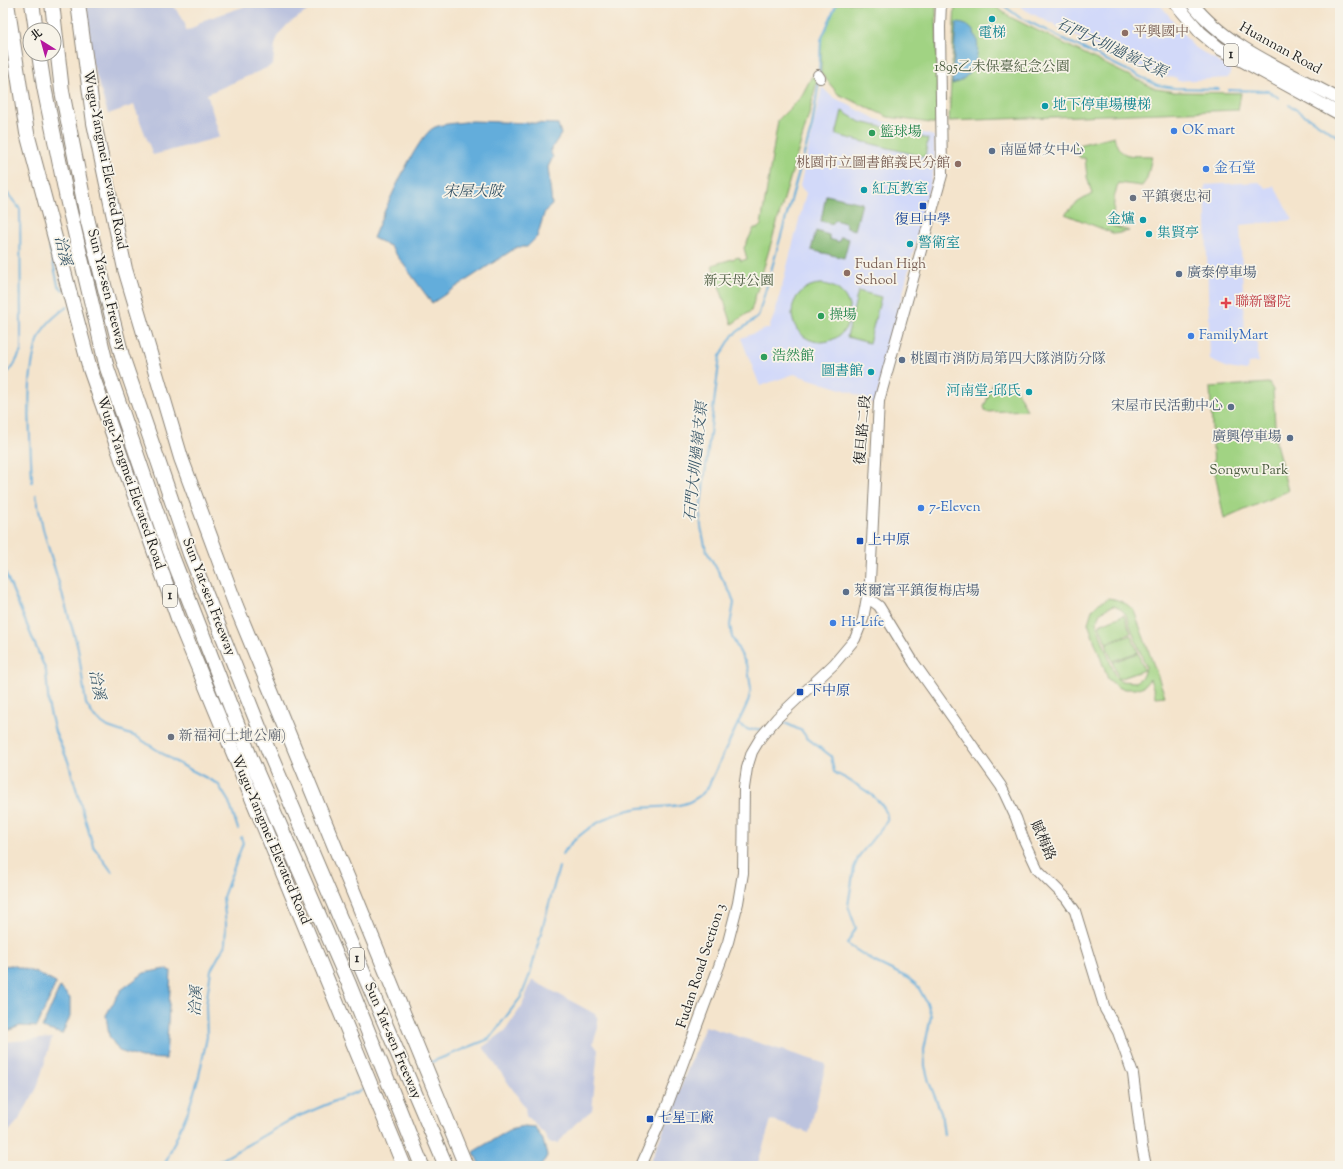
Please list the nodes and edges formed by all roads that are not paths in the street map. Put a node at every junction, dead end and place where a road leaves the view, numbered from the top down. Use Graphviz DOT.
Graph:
graph roads {
  1 [pos="7,3"];
  2 [pos="32,3"];
  3 [pos="52,3"];
  4 [pos="78,3"];
  5 [pos="941,3"];
  6 [pos="1175,3"];
  7 [pos="1192,3"];
  8 [pos="35,22"];
  9 [pos="40,62"];
  10 [pos="1310,83"];
  11 [pos="1299,91"];
  12 [pos="1340,100"];
  13 [pos="1340,114"];
  14 [pos="868,598"];
  15 [pos="404,1166"];
  16 [pos="422,1166"];
  17 [pos="446,1166"];
  18 [pos="466,1166"];
  19 [pos="641,1166"];
  20 [pos="1146,1166"];
  1 -- 15 [label="highway, Wugu-Yangmei Elevated Road / 1"];
  2 -- 8 [label="highway"];
  3 -- 17 [label="highway, Sun Yat-sen Freeway / 1"];
  4 -- 18 [label="highway, Wugu-Yangmei Elevated Road / 1"];
  5 -- 14 [label="street"];
  6 -- 11 [label="main road, Huannan Road / 1"];
  7 -- 10 [label="main road, Huannan Road / 1"];
  9 -- 16 [label="highway, Sun Yat-sen Freeway / 1"];
  10 -- 11 [label="street"];
  10 -- 12 [label="main road, Huannan Road / 1"];
  11 -- 13 [label="main road, Huannan Road / 1"];
  14 -- 19 [label="street, Fudan Road Section 3"];
  14 -- 20 [label="street, 賦梅路"];
}
